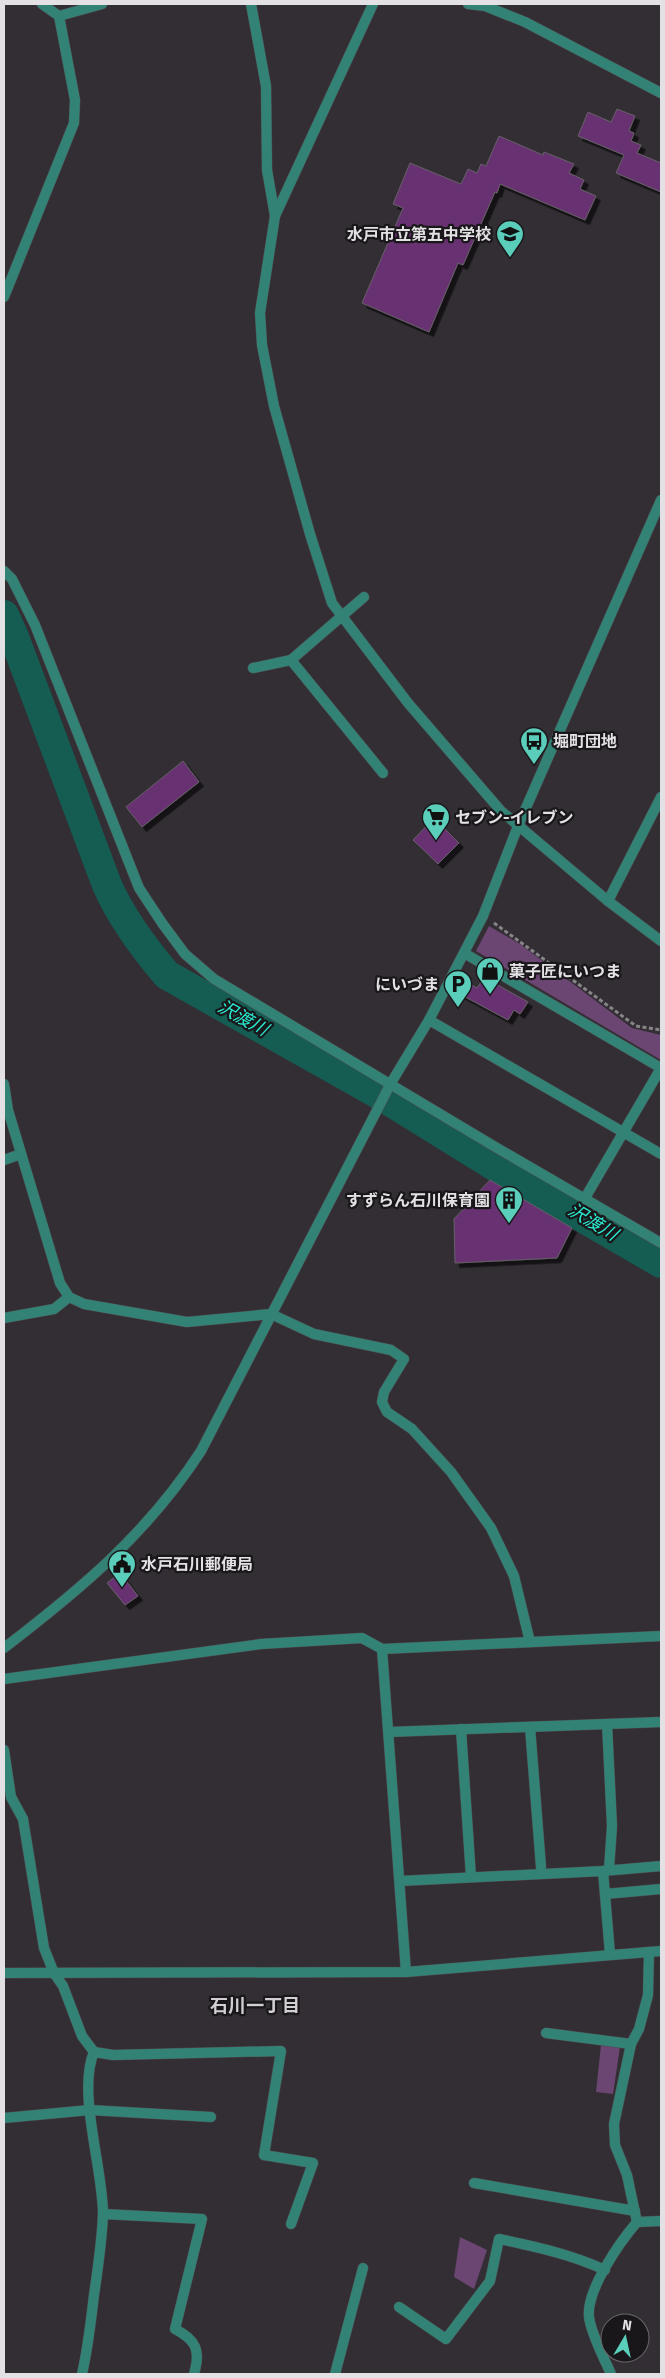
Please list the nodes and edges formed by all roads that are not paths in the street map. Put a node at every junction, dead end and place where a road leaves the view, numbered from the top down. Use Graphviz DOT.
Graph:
graph roads {
  1 [pos="42,4"];
  2 [pos="102,4"];
  3 [pos="251,4"];
  4 [pos="373,4"];
  5 [pos="468,4"];
  6 [pos="59,16"];
  7 [pos="661,93"];
  8 [pos="275,216"];
  9 [pos="4,297"];
  10 [pos="661,500"];
  11 [pos="4,571"];
  12 [pos="364,596"];
  13 [pos="342,616"];
  14 [pos="291,660"];
  15 [pos="253,668"];
  16 [pos="383,772"];
  17 [pos="661,797"];
  18 [pos="518,826"];
  19 [pos="608,901"];
  20 [pos="661,941"];
  21 [pos="464,954"];
  22 [pos="429,1020"];
  23 [pos="661,1068"];
  24 [pos="4,1084"];
  25 [pos="389,1088"];
  26 [pos="623,1132"];
  27 [pos="21,1154"];
  28 [pos="661,1154"];
  29 [pos="4,1160"];
  30 [pos="585,1198"];
  31 [pos="661,1242"];
  32 [pos="69,1297"];
  33 [pos="272,1314"];
  34 [pos="4,1318"];
  35 [pos="661,1636"];
  36 [pos="530,1642"];
  37 [pos="4,1648"];
  38 [pos="382,1649"];
  39 [pos="4,1679"];
  40 [pos="661,1722"];
  41 [pos="607,1724"];
  42 [pos="530,1727"];
  43 [pos="461,1729"];
  44 [pos="389,1732"];
  45 [pos="4,1750"];
  46 [pos="661,1866"];
  47 [pos="541,1867"];
  48 [pos="606,1870"];
  49 [pos="470,1877"];
  50 [pos="400,1881"];
  51 [pos="661,1889"];
  52 [pos="605,1894"];
  53 [pos="661,1951"];
  54 [pos="649,1952"];
  55 [pos="610,1954"];
  56 [pos="406,1972"];
  57 [pos="4,1973"];
  58 [pos="54,1974"];
  59 [pos="546,2033"];
  60 [pos="631,2044"];
  61 [pos="94,2052"];
  62 [pos="90,2110"];
  63 [pos="211,2117"];
  64 [pos="4,2118"];
  65 [pos="474,2183"];
  66 [pos="103,2214"];
  67 [pos="636,2216"];
  68 [pos="661,2220"];
  69 [pos="291,2224"];
  70 [pos="363,2268"];
  71 [pos="605,2270"];
  72 [pos="399,2307"];
  73 [pos="82,2374"];
  74 [pos="194,2374"];
  75 [pos="335,2374"];
  76 [pos="611,2374"];
  1 -- 6 [label="street"];
  2 -- 6 [label="street"];
  3 -- 8 [label="street"];
  4 -- 8 [label="street"];
  5 -- 7 [label="street"];
  6 -- 9 [label="street"];
  8 -- 13 [label="street"];
  10 -- 18 [label="street"];
  11 -- 25 [label="street"];
  12 -- 13 [label="street"];
  13 -- 14 [label="street"];
  13 -- 18 [label="street"];
  14 -- 15 [label="street"];
  14 -- 16 [label="street"];
  17 -- 19 [label="street"];
  18 -- 19 [label="street"];
  18 -- 21 [label="street"];
  19 -- 20 [label="street"];
  21 -- 22 [label="street"];
  21 -- 23 [label="street"];
  22 -- 25 [label="street"];
  22 -- 26 [label="street"];
  23 -- 26 [label="street"];
  24 -- 27 [label="street"];
  25 -- 30 [label="street"];
  25 -- 33 [label="street"];
  26 -- 28 [label="street"];
  26 -- 30 [label="street"];
  27 -- 29 [label="street"];
  27 -- 32 [label="street"];
  30 -- 31 [label="street"];
  32 -- 33 [label="street"];
  32 -- 34 [label="street"];
  33 -- 36 [label="street"];
  33 -- 37 [label="street"];
  35 -- 36 [label="street"];
  36 -- 38 [label="street"];
  38 -- 39 [label="street"];
  38 -- 44 [label="street"];
  40 -- 41 [label="street"];
  41 -- 42 [label="street"];
  41 -- 48 [label="street"];
  42 -- 43 [label="street"];
  42 -- 47 [label="street"];
  43 -- 44 [label="street"];
  43 -- 49 [label="street"];
  44 -- 50 [label="street"];
  45 -- 58 [label="street"];
  46 -- 48 [label="street"];
  48 -- 49 [label="street"];
  48 -- 52 [label="street"];
  49 -- 50 [label="street"];
  50 -- 56 [label="street"];
  51 -- 52 [label="street"];
  52 -- 55 [label="street"];
  53 -- 54 [label="street"];
  54 -- 55 [label="street"];
  54 -- 60 [label="street"];
  55 -- 56 [label="street"];
  56 -- 58 [label="street"];
  57 -- 58 [label="street"];
  58 -- 61 [label="street"];
  59 -- 60 [label="street"];
  60 -- 67 [label="street"];
  61 -- 62 [label="street"];
  61 -- 69 [label="street"];
  62 -- 63 [label="street"];
  62 -- 64 [label="street"];
  62 -- 66 [label="street"];
  65 -- 67 [label="street"];
  66 -- 73 [label="street"];
  66 -- 74 [label="street"];
  67 -- 68 [label="street"];
  67 -- 71 [label="street"];
  70 -- 75 [label="street"];
  71 -- 72 [label="street"];
  71 -- 76 [label="street"];
}
